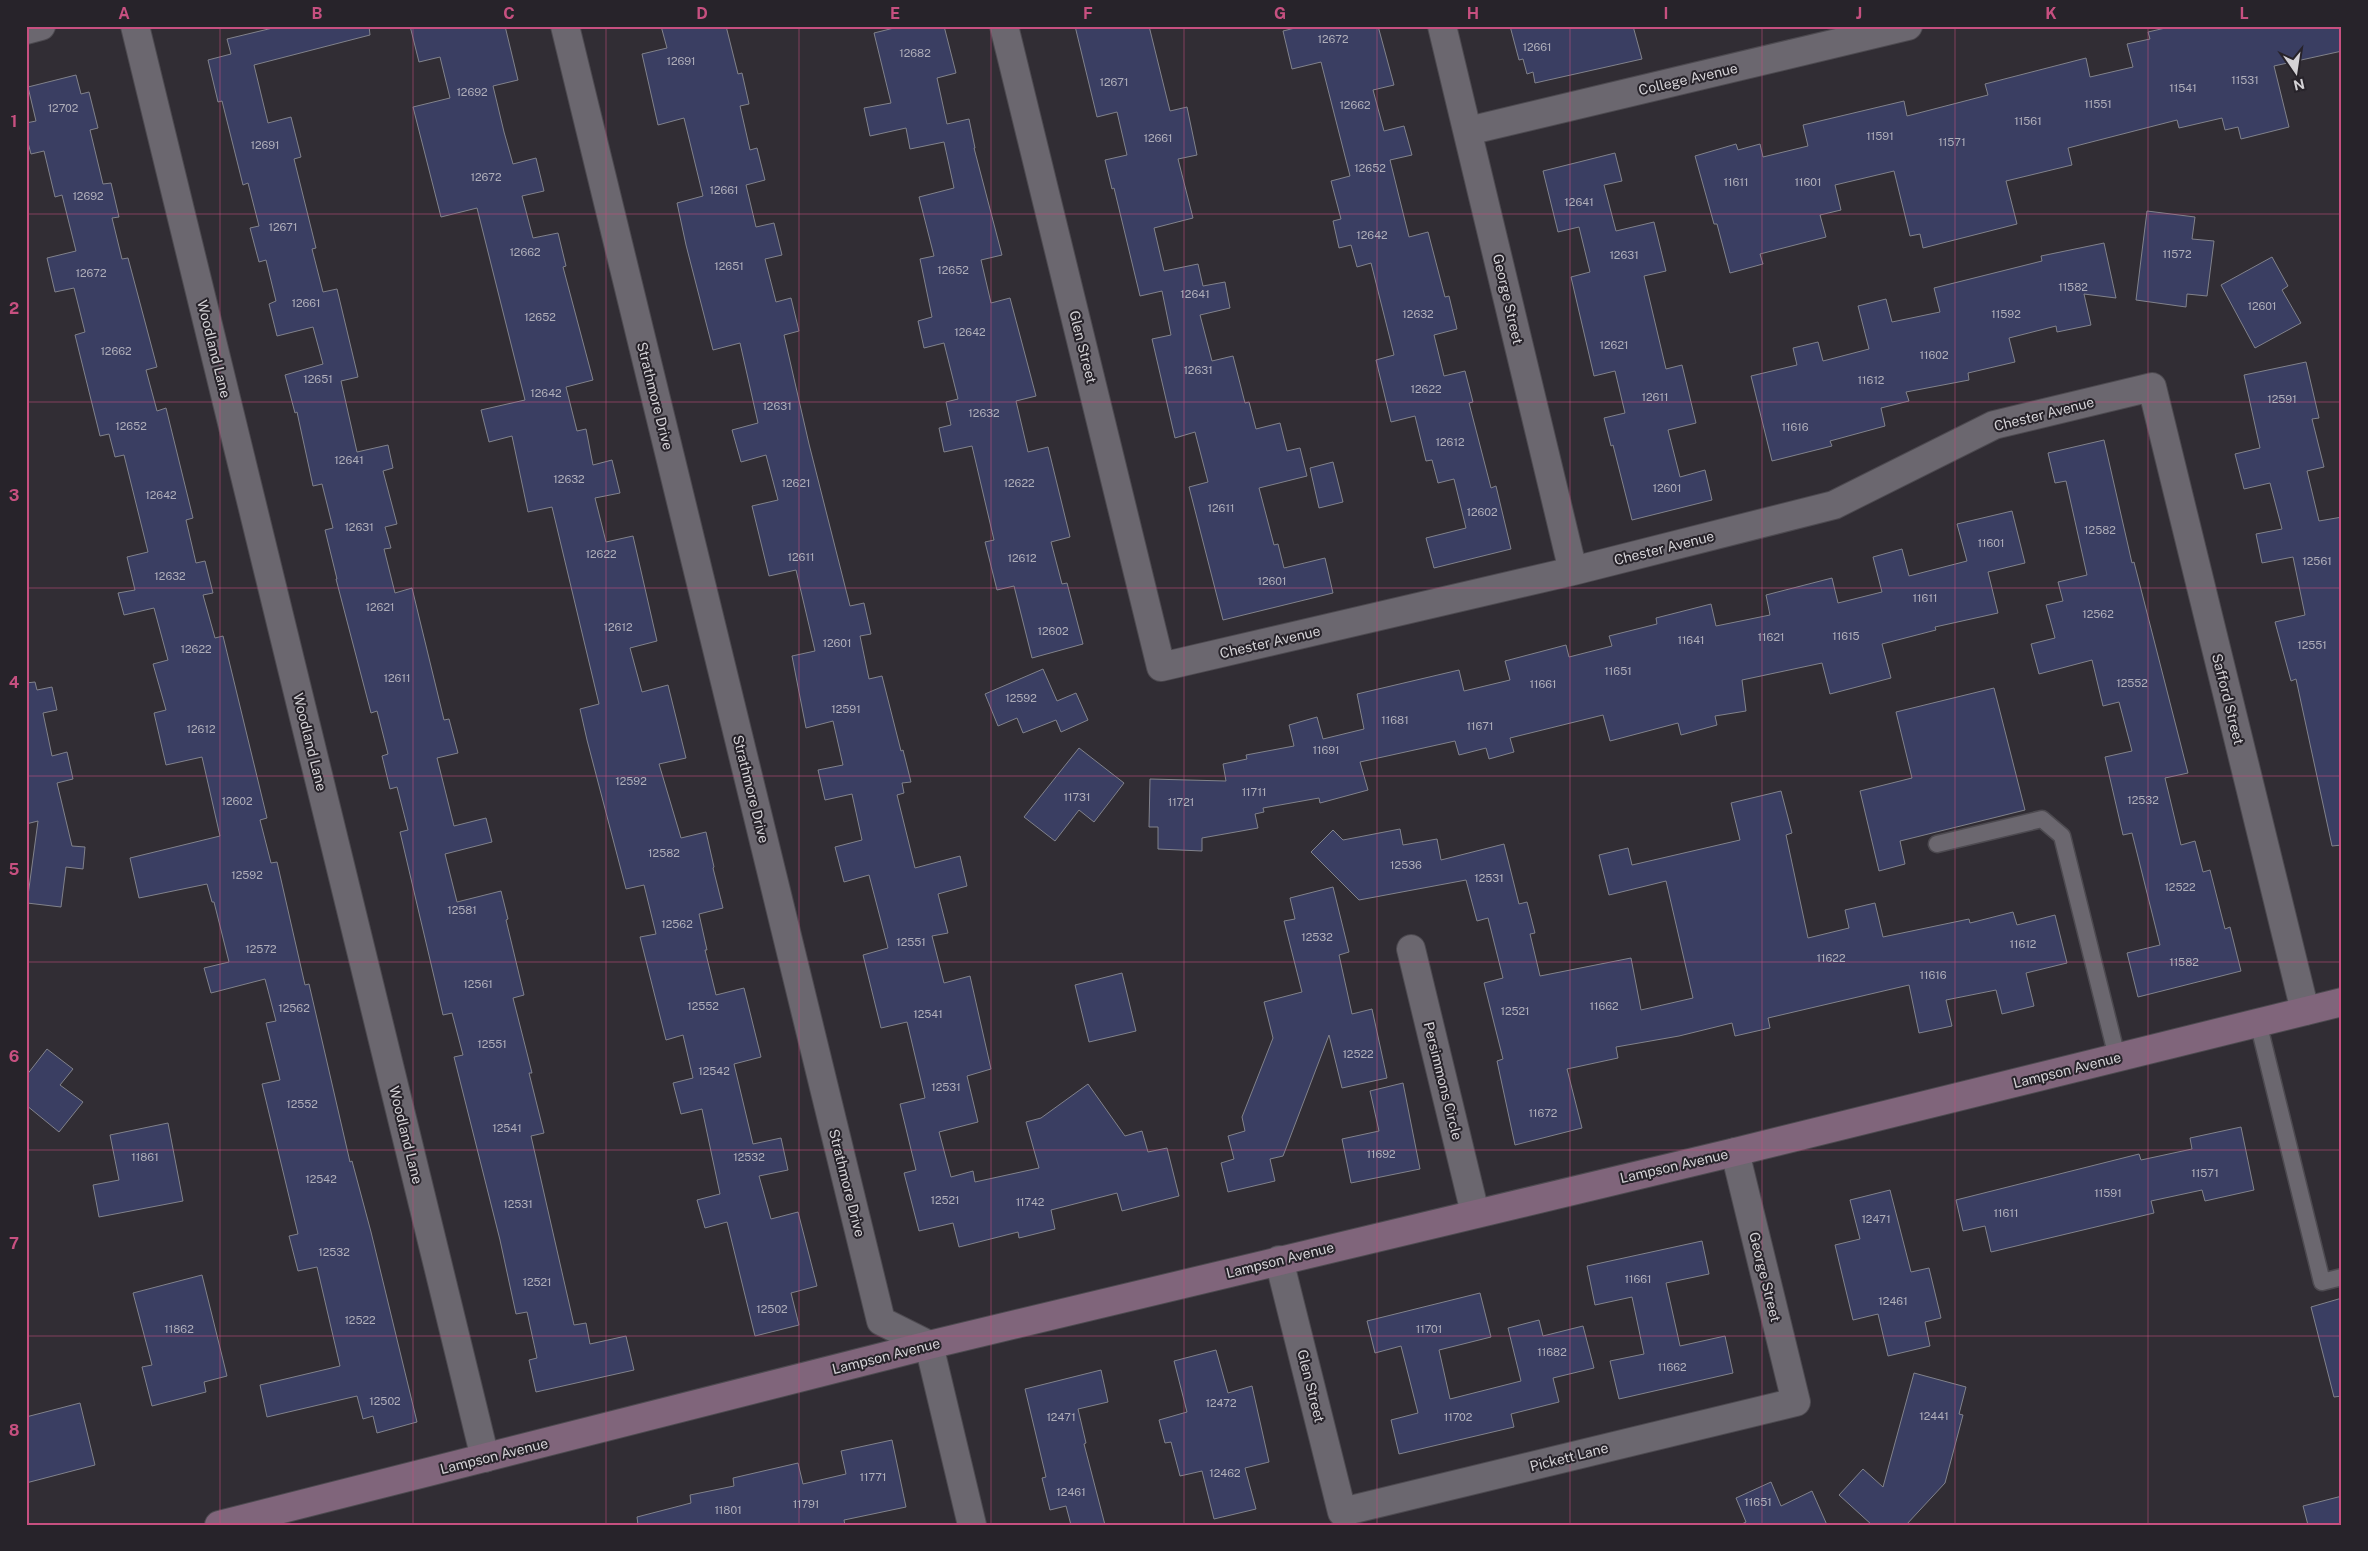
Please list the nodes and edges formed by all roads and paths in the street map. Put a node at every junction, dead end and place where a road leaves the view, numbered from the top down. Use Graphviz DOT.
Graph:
graph roads {
  1 [pos="41,26"];
  2 [pos="135,26"];
  3 [pos="565,26"];
  4 [pos="1004,26"];
  5 [pos="1442,26"];
  6 [pos="1908,26"];
  7 [pos="26,30"];
  8 [pos="1468,131"];
  9 [pos="2152,387"];
  10 [pos="1573,571"];
  11 [pos="1161,667"];
  12 [pos="1937,844"];
  13 [pos="1411,949"];
  14 [pos="2342,1002"];
  15 [pos="2305,1011"];
  16 [pos="2258,1022"];
  17 [pos="2117,1057"];
  18 [pos="1735,1152"];
  19 [pos="1475,1213"];
  20 [pos="1279,1260"];
  21 [pos="2342,1277"];
  22 [pos="929,1346"];
  23 [pos="1796,1402"];
  24 [pos="485,1458"];
  25 [pos="1342,1512"];
  26 [pos="219,1525"];
  27 [pos="972,1525"];
  1 -- 7 [label="street"];
  2 -- 24 [label="street, Woodland Lane"];
  3 -- 22 [label="street, Strathmore Drive"];
  4 -- 11 [label="street, Glen Street"];
  5 -- 8 [label="street, George Street"];
  6 -- 8 [label="street, College Avenue"];
  8 -- 10 [label="street, George Street"];
  9 -- 10 [label="street, Chester Avenue"];
  9 -- 15 [label="street, Safford Street"];
  10 -- 11 [label="street, Chester Avenue"];
  12 -- 17 [label="lane"];
  13 -- 19 [label="street, Persimmons Circle"];
  14 -- 15 [label="street, Lampson Avenue"];
  15 -- 16 [label="street, Lampson Avenue"];
  16 -- 17 [label="street, Lampson Avenue"];
  16 -- 21 [label="lane"];
  17 -- 18 [label="street, Lampson Avenue"];
  18 -- 19 [label="street, Lampson Avenue"];
  18 -- 23 [label="street, George Street"];
  19 -- 20 [label="street, Lampson Avenue"];
  20 -- 22 [label="street, Lampson Avenue"];
  20 -- 25 [label="street, Glen Street"];
  22 -- 24 [label="street, Lampson Avenue"];
  22 -- 27 [label="street"];
  23 -- 25 [label="street, Pickett Lane"];
  24 -- 26 [label="street, Lampson Avenue"];
}
